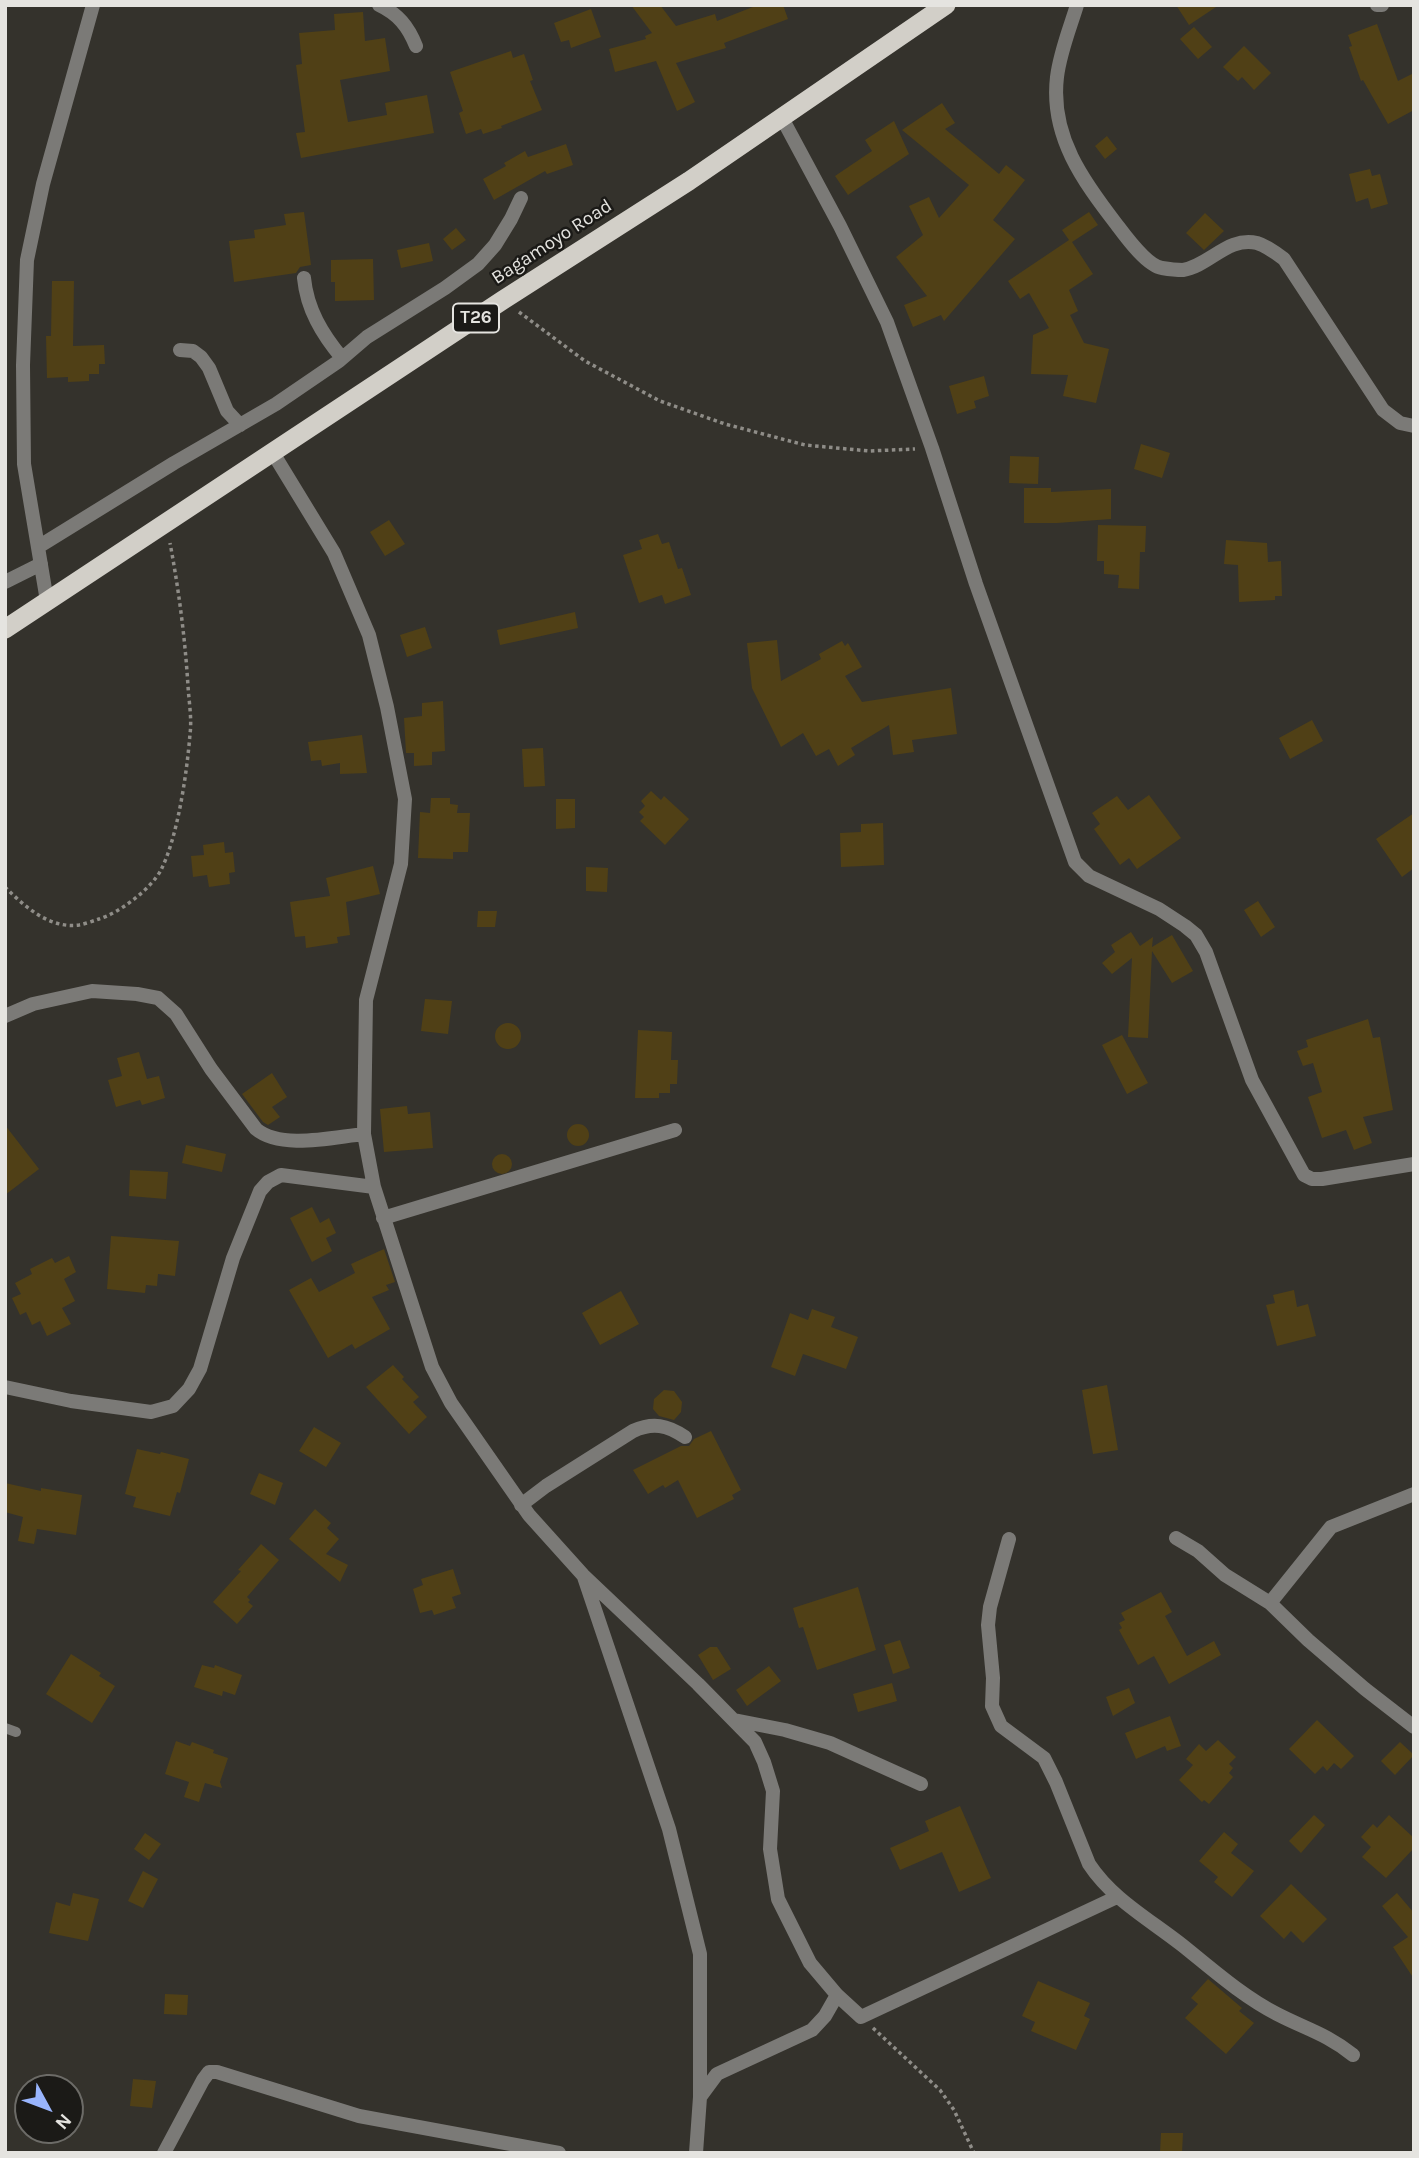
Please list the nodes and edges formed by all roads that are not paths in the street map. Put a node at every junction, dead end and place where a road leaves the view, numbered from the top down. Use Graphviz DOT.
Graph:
graph roads {
  1 [pos="93,5"];
  2 [pos="379,5"];
  3 [pos="407,5"];
  4 [pos="946,5"];
  5 [pos="1077,5"];
  6 [pos="400,19"];
  7 [pos="416,46"];
  8 [pos="782,118"];
  9 [pos="521,198"];
  10 [pos="304,278"];
  11 [pos="180,350"];
  12 [pos="342,358"];
  13 [pos="240,425"];
  14 [pos="1414,426"];
  15 [pos="273,453"];
  16 [pos="38,547"];
  17 [pos="41,564"];
  18 [pos="5,582"];
  19 [pos="47,601"];
  20 [pos="5,629"];
  21 [pos="5,1016"];
  22 [pos="675,1130"];
  23 [pos="365,1134"];
  24 [pos="1414,1164"];
  25 [pos="374,1187"];
  26 [pos="383,1217"];
  27 [pos="5,1387"];
  28 [pos="685,1437"];
  29 [pos="1414,1494"];
  30 [pos="522,1505"];
  31 [pos="1176,1538"];
  32 [pos="1009,1539"];
  33 [pos="583,1575"];
  34 [pos="1270,1603"];
  35 [pos="734,1720"];
  36 [pos="1414,1727"];
  37 [pos="921,1784"];
  38 [pos="1117,1897"];
  39 [pos="837,1995"];
  40 [pos="1353,2055"];
  41 [pos="700,2096"];
  42 [pos="164,2153"];
  43 [pos="559,2153"];
  44 [pos="696,2153"];
  1 -- 16 [label="street"];
  2 -- 6 [label="street"];
  3 -- 6 [label="street"];
  4 -- 8 [label="highway, Bagamoyo Road / T26"];
  5 -- 14 [label="street"];
  6 -- 7 [label="street"];
  8 -- 15 [label="highway, Bagamoyo Road / T26"];
  8 -- 24 [label="street"];
  9 -- 12 [label="street"];
  10 -- 12 [label="street"];
  11 -- 13 [label="street"];
  12 -- 13 [label="street"];
  13 -- 16 [label="street"];
  15 -- 19 [label="highway, Bagamoyo Road / T26"];
  15 -- 23 [label="street"];
  16 -- 17 [label="street"];
  17 -- 18 [label="street"];
  17 -- 19 [label="street"];
  19 -- 20 [label="highway, Bagamoyo Road / T26"];
  21 -- 23 [label="street"];
  22 -- 26 [label="street"];
  23 -- 25 [label="street"];
  25 -- 26 [label="street"];
  25 -- 27 [label="street"];
  26 -- 30 [label="street"];
  28 -- 30 [label="street"];
  29 -- 34 [label="street"];
  30 -- 33 [label="street"];
  31 -- 34 [label="street"];
  32 -- 38 [label="street"];
  33 -- 35 [label="street"];
  33 -- 41 [label="street"];
  34 -- 36 [label="street"];
  35 -- 37 [label="street"];
  35 -- 39 [label="street"];
  38 -- 39 [label="street"];
  38 -- 40 [label="street"];
  39 -- 41 [label="street"];
  41 -- 44 [label="street"];
  42 -- 43 [label="street"];
}
